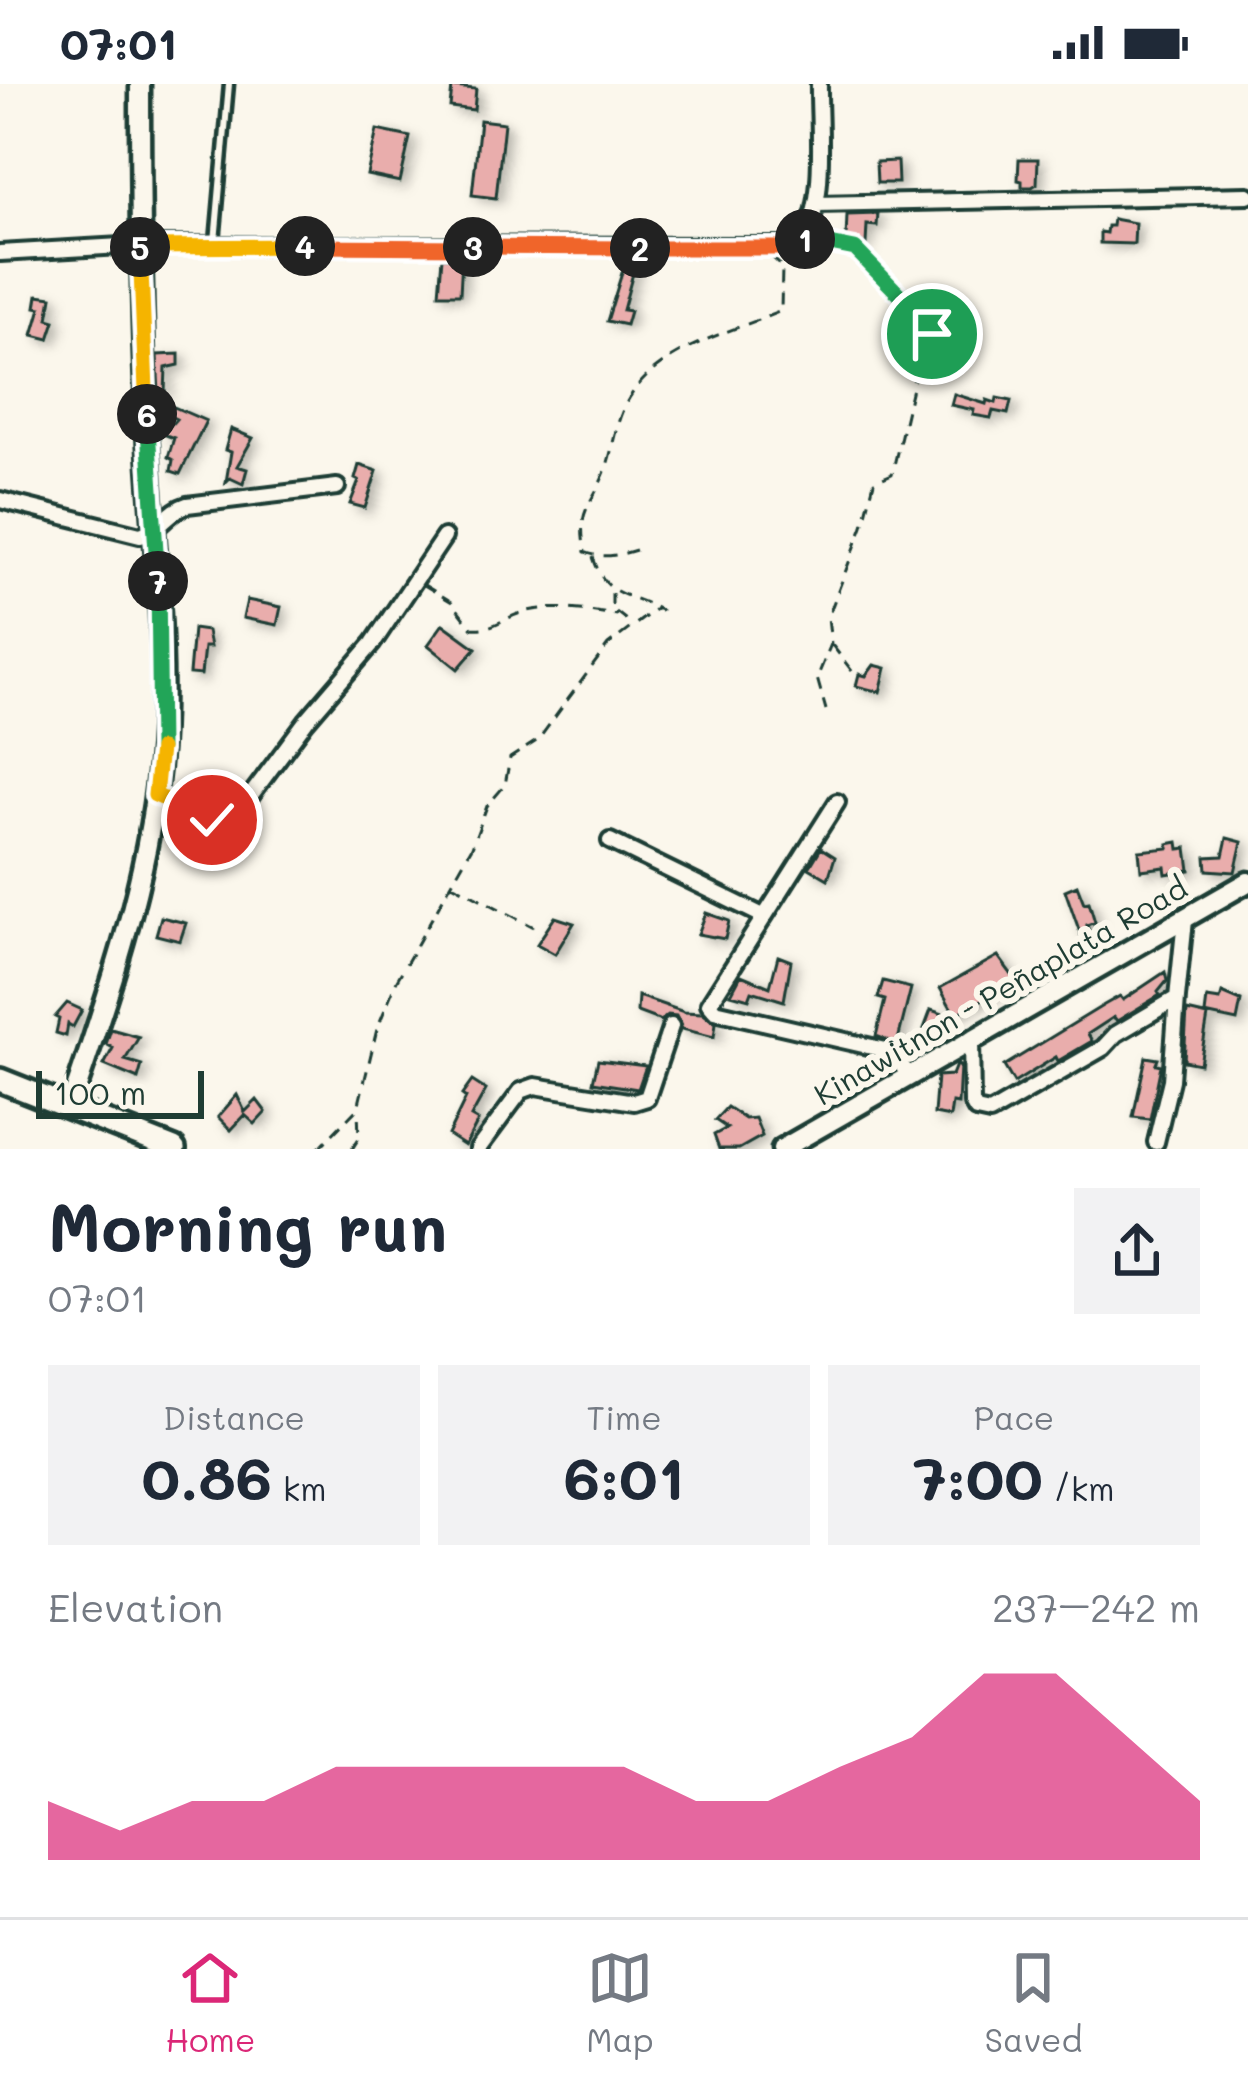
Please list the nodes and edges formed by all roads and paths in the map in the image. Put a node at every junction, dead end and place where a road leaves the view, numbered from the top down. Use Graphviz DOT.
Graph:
graph roads {
  1 [pos="140,84"];
  2 [pos="230,84"];
  3 [pos="819,84"];
  4 [pos="1248,195"];
  5 [pos="816,204"];
  6 [pos="806,237"];
  7 [pos="140,245"];
  8 [pos="215,246"];
  9 [pos="0,253"];
  10 [pos="782,267"];
  11 [pos="927,323"];
  12 [pos="964,366"];
  13 [pos="338,487"];
  14 [pos="0,500"];
  15 [pos="154,532"];
  16 [pos="444,537"];
  17 [pos="636,550"];
  18 [pos="592,555"];
  19 [pos="414,583"];
  20 [pos="612,591"];
  21 [pos="617,615"];
  22 [pos="632,623"];
  23 [pos="831,644"];
  24 [pos="855,675"];
  25 [pos="826,710"];
  26 [pos="155,795"];
  27 [pos="837,802"];
  28 [pos="610,842"];
  29 [pos="1248,882"];
  30 [pos="450,884"];
  31 [pos="763,916"];
  32 [pos="1185,920"];
  33 [pos="534,927"];
  34 [pos="1155,936"];
  35 [pos="1181,956"];
  36 [pos="1177,998"];
  37 [pos="671,1026"];
  38 [pos="971,1038"];
  39 [pos="908,1075"];
  40 [pos="0,1080"];
  41 [pos="70,1107"];
  42 [pos="358,1108"];
  43 [pos="1156,1142"];
  44 [pos="174,1149"];
  45 [pos="318,1149"];
  46 [pos="355,1149"];
  47 [pos="478,1149"];
  48 [pos="782,1149"];
  1 -- 7 [label="main road"];
  2 -- 8 [label="lane"];
  3 -- 5 [label="street"];
  4 -- 5 [label="street"];
  5 -- 6 [label="street"];
  6 -- 8 [label="street"];
  6 -- 11 [label="path"];
  7 -- 8 [label="street"];
  7 -- 9 [label="street"];
  7 -- 15 [label="main road"];
  10 -- 18 [label="path"];
  11 -- 12 [label="path"];
  11 -- 23 [label="path"];
  13 -- 15 [label="street"];
  14 -- 15 [label="street"];
  15 -- 26 [label="main road"];
  16 -- 19 [label="street"];
  17 -- 18 [label="path"];
  18 -- 20 [label="path"];
  19 -- 21 [label="path"];
  19 -- 26 [label="street"];
  20 -- 21 [label="path"];
  20 -- 22 [label="path"];
  21 -- 22 [label="path"];
  22 -- 30 [label="path"];
  23 -- 24 [label="path"];
  23 -- 25 [label="path"];
  26 -- 41 [label="main road"];
  27 -- 31 [label="street"];
  28 -- 31 [label="street"];
  29 -- 32 [label="main road, Kinawitnon - Peñaplata Road"];
  30 -- 33 [label="path"];
  30 -- 42 [label="path"];
  31 -- 39 [label="street"];
  32 -- 34 [label="main road, Kinawitnon - Peñaplata Road"];
  32 -- 35 [label="street"];
  34 -- 35 [label="street"];
  34 -- 38 [label="main road, Kinawitnon - Peñaplata Road"];
  35 -- 36 [label="street"];
  36 -- 38 [label="street"];
  36 -- 43 [label="street"];
  37 -- 47 [label="street"];
  38 -- 39 [label="main road, Kinawitnon - Peñaplata Road"];
  39 -- 48 [label="main road, Kinawitnon - Peñaplata Road"];
  40 -- 41 [label="main road"];
  41 -- 44 [label="main road"];
  42 -- 45 [label="path"];
  42 -- 46 [label="path"];
}
